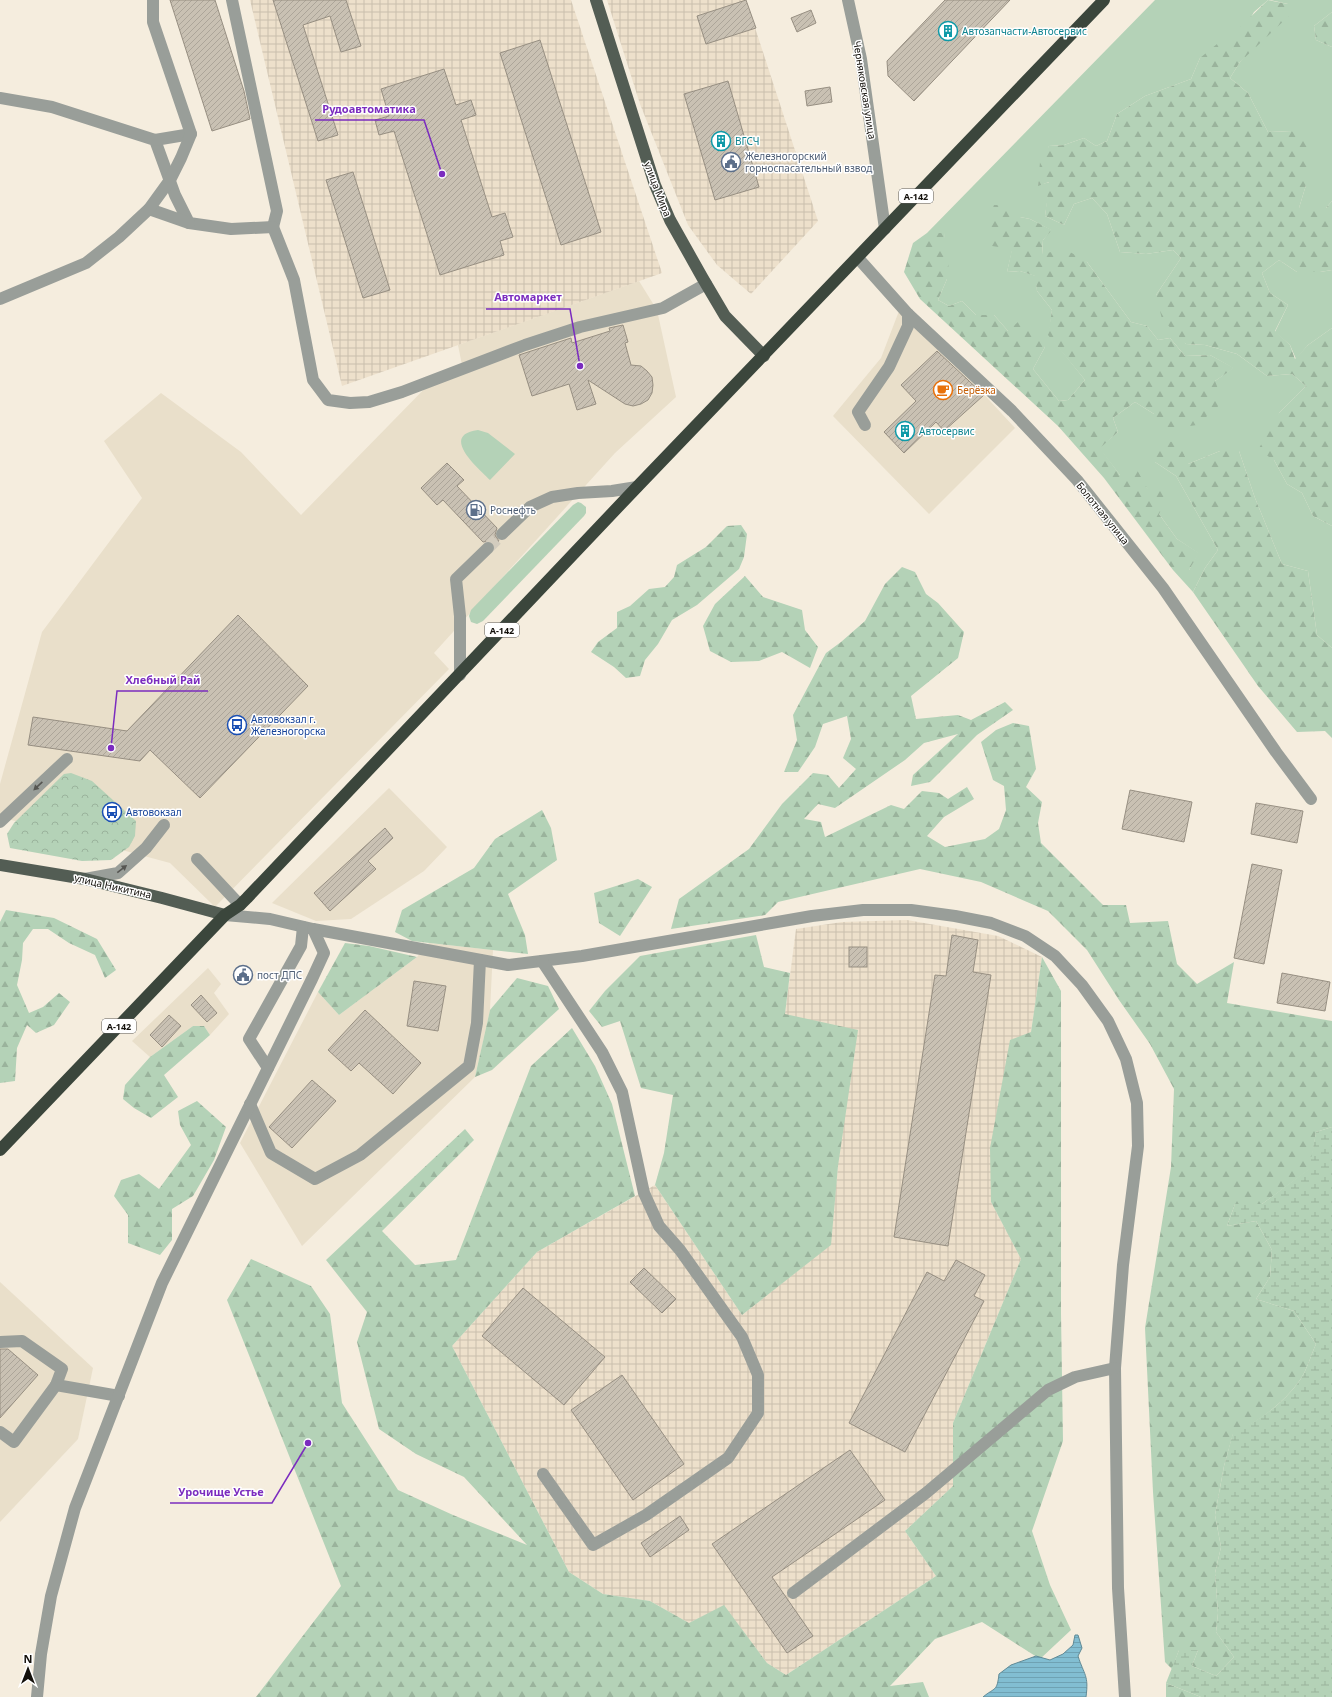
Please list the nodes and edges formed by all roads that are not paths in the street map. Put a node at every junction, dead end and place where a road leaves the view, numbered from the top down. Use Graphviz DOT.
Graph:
graph roads {
  1 [pos="153,0"];
  2 [pos="232,0"];
  3 [pos="596,0"];
  4 [pos="848,0"];
  5 [pos="1104,0"];
  6 [pos="0,98"];
  7 [pos="191,134"];
  8 [pos="155,140"];
  9 [pos="170,180"];
  10 [pos="149,210"];
  11 [pos="189,223"];
  12 [pos="273,227"];
  13 [pos="885,229"];
  14 [pos="858,258"];
  15 [pos="706,284"];
  16 [pos="0,299"];
  17 [pos="908,314"];
  18 [pos="764,356"];
  19 [pos="865,425"];
  20 [pos="637,487"];
  21 [pos="502,534"];
  22 [pos="488,548"];
  23 [pos="460,674"];
  24 [pos="66,759"];
  25 [pos="1311,799"];
  26 [pos="0,822"];
  27 [pos="164,825"];
  28 [pos="197,859"];
  29 [pos="0,865"];
  30 [pos="85,879"];
  31 [pos="240,905"];
  32 [pos="225,915"];
  33 [pos="308,928"];
  34 [pos="480,960"];
  35 [pos="542,961"];
  36 [pos="268,1068"];
  37 [pos="250,1104"];
  38 [pos="0,1150"];
  39 [pos="0,1342"];
  40 [pos="1116,1368"];
  41 [pos="56,1385"];
  42 [pos="119,1396"];
  43 [pos="0,1432"];
  44 [pos="543,1474"];
  45 [pos="793,1593"];
  46 [pos="37,1697"];
  47 [pos="1124,1697"];
  1 -- 7 [label="street"];
  2 -- 12 [label="street"];
  3 -- 15 [label="main road, улица Мира"];
  4 -- 13 [label="street, Черняковская улица"];
  5 -- 13 [label="highway, А-142"];
  6 -- 8 [label="street"];
  7 -- 8 [label="street"];
  7 -- 9 [label="street"];
  8 -- 9 [label="street"];
  9 -- 10 [label="street"];
  9 -- 11 [label="street"];
  10 -- 11 [label="street"];
  10 -- 16 [label="street"];
  11 -- 12 [label="street"];
  12 -- 15 [label="street"];
  13 -- 14 [label="highway, А-142"];
  14 -- 17 [label="street, Болотная улица"];
  14 -- 18 [label="highway, А-142"];
  15 -- 18 [label="main road, улица Мира"];
  17 -- 19 [label="street"];
  17 -- 25 [label="street, Болотная улица"];
  18 -- 20 [label="highway, А-142"];
  20 -- 21 [label="street"];
  20 -- 23 [label="highway, А-142"];
  22 -- 23 [label="street"];
  23 -- 31 [label="highway, А-142"];
  24 -- 26 [label="street, one-way"];
  30 -- 27 [label="street, one-way"];
  28 -- 31 [label="street"];
  29 -- 30 [label="main road, улица Никитина"];
  30 -- 32 [label="main road, улица Никитина"];
  31 -- 32 [label="highway, А-142"];
  32 -- 33 [label="street"];
  32 -- 38 [label="highway, А-142"];
  33 -- 34 [label="street"];
  33 -- 36 [label="street"];
  33 -- 36 [label="street"];
  34 -- 35 [label="street"];
  34 -- 37 [label="street"];
  35 -- 40 [label="street"];
  35 -- 44 [label="street"];
  36 -- 37 [label="street"];
  37 -- 42 [label="street"];
  39 -- 41 [label="street"];
  40 -- 45 [label="street"];
  40 -- 47 [label="street"];
  41 -- 42 [label="street"];
  41 -- 43 [label="street"];
  42 -- 46 [label="street"];
}
